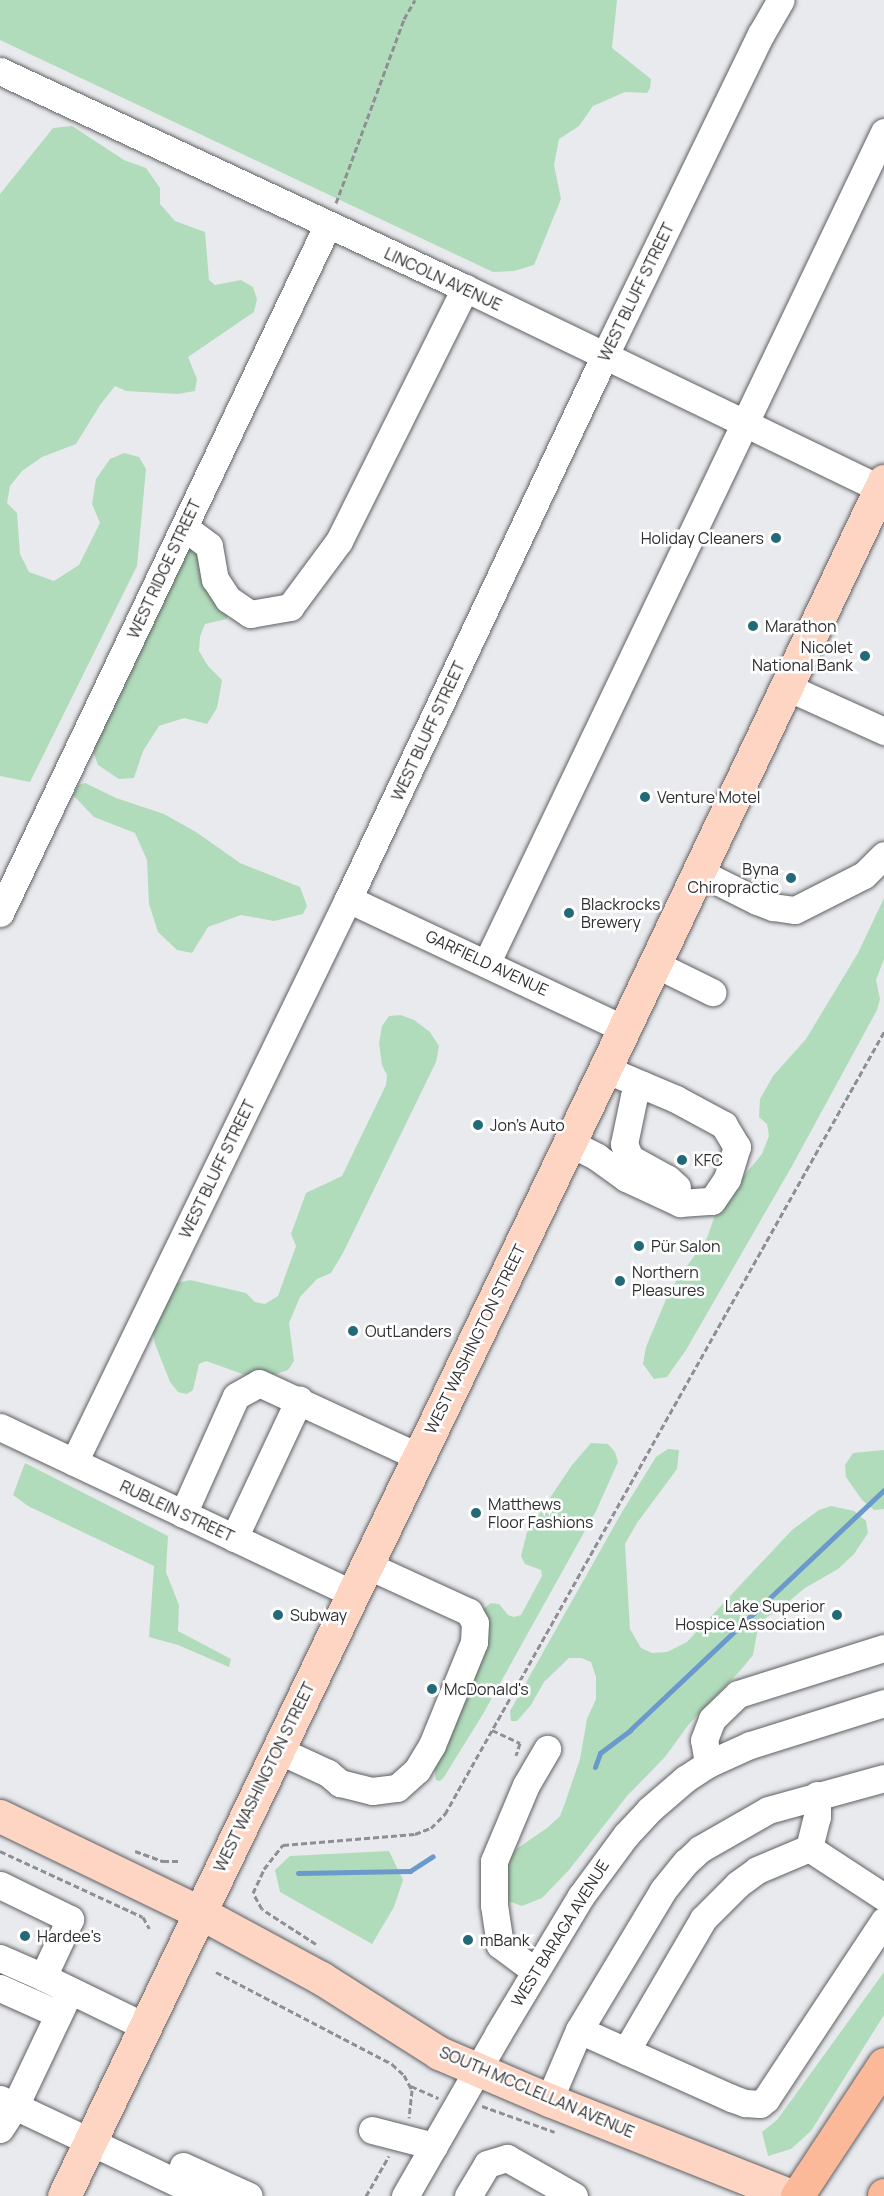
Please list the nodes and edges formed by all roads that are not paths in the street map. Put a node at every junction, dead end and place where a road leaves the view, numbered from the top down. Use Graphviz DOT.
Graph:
graph roads {
  1 [pos="781,0"];
  2 [pos="0,71"];
  3 [pos="884,132"];
  4 [pos="328,224"];
  5 [pos="465,288"];
  6 [pos="604,357"];
  7 [pos="743,424"];
  8 [pos="883,487"];
  9 [pos="184,527"];
  10 [pos="787,687"];
  11 [pos="884,731"];
  12 [pos="884,855"];
  13 [pos="699,872"];
  14 [pos="348,900"];
  15 [pos="0,913"];
  16 [pos="487,962"];
  17 [pos="655,964"];
  18 [pos="712,992"];
  19 [pos="624,1029"];
  20 [pos="605,1069"];
  21 [pos="643,1085"];
  22 [pos="570,1143"];
  23 [pos="692,1202"];
  24 [pos="298,1400"];
  25 [pos="0,1427"];
  26 [pos="419,1457"];
  27 [pos="74,1462"];
  28 [pos="183,1514"];
  29 [pos="234,1538"];
  30 [pos="360,1580"];
  31 [pos="884,1648"];
  32 [pos="884,1703"];
  33 [pos="547,1749"];
  34 [pos="279,1750"];
  35 [pos="708,1764"];
  36 [pos="884,1778"];
  37 [pos="817,1795"];
  38 [pos="0,1816"];
  39 [pos="809,1848"];
  40 [pos="0,1885"];
  41 [pos="884,1897"];
  42 [pos="199,1912"];
  43 [pos="884,1921"];
  44 [pos="0,1958"];
  45 [pos="535,1971"];
  46 [pos="43,1977"];
  47 [pos="0,1988"];
  48 [pos="70,1989"];
  49 [pos="58,2014"];
  50 [pos="144,2026"];
  51 [pos="579,2030"];
  52 [pos="626,2050"];
  53 [pos="884,2064"];
  54 [pos="477,2070"];
  55 [pos="549,2100"];
  56 [pos="8,2102"];
  57 [pos="0,2129"];
  58 [pos="372,2130"];
  59 [pos="90,2141"];
  60 [pos="434,2146"];
  61 [pos="182,2165"];
  62 [pos="63,2196"];
  63 [pos="205,2196"];
  64 [pos="249,2196"];
  65 [pos="405,2196"];
  66 [pos="468,2196"];
  67 [pos="574,2196"];
  68 [pos="792,2196"];
  69 [pos="798,2196"];
  1 -- 6 [label="street, WEST BLUFF STREET"];
  2 -- 4 [label="street, LINCOLN AVENUE"];
  3 -- 7 [label="street"];
  4 -- 5 [label="street, LINCOLN AVENUE"];
  4 -- 9 [label="street, WEST RIDGE STREET"];
  5 -- 6 [label="street, LINCOLN AVENUE"];
  5 -- 9 [label="street"];
  6 -- 7 [label="street, LINCOLN AVENUE"];
  6 -- 14 [label="street, WEST BLUFF STREET"];
  7 -- 8 [label="street, LINCOLN AVENUE"];
  7 -- 16 [label="street"];
  8 -- 10 [label="main road, WEST WASHINGTON STREET"];
  9 -- 15 [label="street, WEST RIDGE STREET"];
  10 -- 11 [label="street"];
  10 -- 13 [label="main road, WEST WASHINGTON STREET"];
  12 -- 13 [label="street"];
  13 -- 17 [label="main road, WEST WASHINGTON STREET"];
  14 -- 16 [label="street, GARFIELD AVENUE"];
  14 -- 27 [label="street, WEST BLUFF STREET"];
  16 -- 19 [label="street, GARFIELD AVENUE"];
  17 -- 18 [label="street"];
  17 -- 19 [label="main road, WEST WASHINGTON STREET"];
  19 -- 20 [label="main road, WEST WASHINGTON STREET"];
  20 -- 21 [label="street"];
  20 -- 22 [label="main road, WEST WASHINGTON STREET"];
  21 -- 23 [label="street"];
  21 -- 23 [label="street"];
  22 -- 23 [label="street"];
  22 -- 26 [label="main road, WEST WASHINGTON STREET"];
  24 -- 26 [label="street"];
  24 -- 28 [label="street"];
  24 -- 29 [label="street"];
  25 -- 27 [label="street, RUBLEIN STREET"];
  26 -- 30 [label="main road, WEST WASHINGTON STREET"];
  27 -- 28 [label="street, RUBLEIN STREET"];
  28 -- 29 [label="street, RUBLEIN STREET"];
  29 -- 30 [label="street, RUBLEIN STREET"];
  30 -- 34 [label="main road, WEST WASHINGTON STREET"];
  30 -- 34 [label="street, RUBLEIN STREET"];
  31 -- 35 [label="street"];
  32 -- 35 [label="street, WEST BARAGA AVENUE"];
  33 -- 45 [label="street"];
  34 -- 42 [label="main road, WEST WASHINGTON STREET"];
  35 -- 45 [label="street, WEST BARAGA AVENUE"];
  36 -- 37 [label="street"];
  37 -- 39 [label="street"];
  37 -- 51 [label="street"];
  38 -- 42 [label="main road, SOUTH MCCLELLAN AVENUE"];
  39 -- 41 [label="street"];
  39 -- 52 [label="street"];
  40 -- 46 [label="street"];
  42 -- 50 [label="main road, WEST WASHINGTON STREET"];
  42 -- 54 [label="main road, SOUTH MCCLELLAN AVENUE"];
  43 -- 52 [label="street"];
  44 -- 46 [label="street"];
  45 -- 54 [label="street, WEST BARAGA AVENUE"];
  46 -- 48 [label="street"];
  47 -- 49 [label="street"];
  48 -- 49 [label="street"];
  48 -- 50 [label="street"];
  49 -- 56 [label="street"];
  50 -- 59 [label="main road, WEST WASHINGTON STREET"];
  51 -- 52 [label="street"];
  51 -- 55 [label="street"];
  53 -- 69 [label="highway"];
  54 -- 55 [label="main road, SOUTH MCCLELLAN AVENUE"];
  54 -- 60 [label="street, WEST BARAGA AVENUE"];
  55 -- 68 [label="main road, SOUTH MCCLELLAN AVENUE"];
  56 -- 57 [label="street"];
  56 -- 59 [label="street"];
  58 -- 60 [label="street"];
  59 -- 62 [label="main road, WEST WASHINGTON STREET"];
  59 -- 63 [label="street"];
  60 -- 65 [label="street, WEST BARAGA AVENUE"];
  61 -- 64 [label="street"];
  66 -- 67 [label="street"];
}
